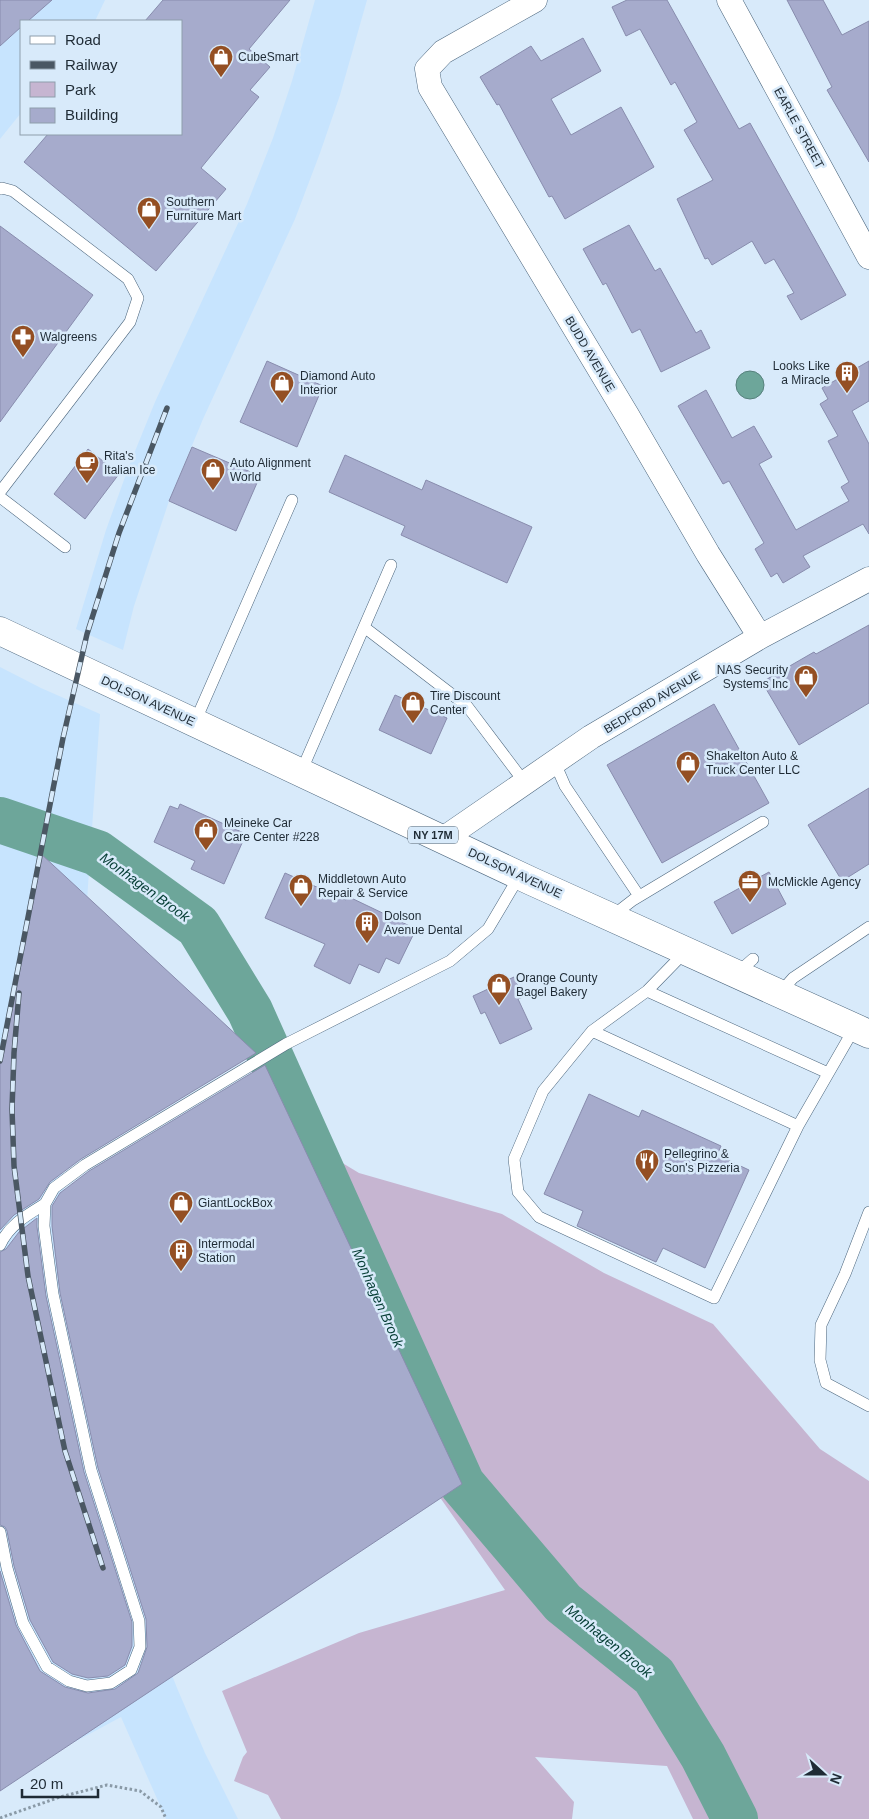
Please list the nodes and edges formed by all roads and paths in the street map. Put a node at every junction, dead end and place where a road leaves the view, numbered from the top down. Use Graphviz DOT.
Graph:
graph roads {
  1 [pos="534,0"];
  2 [pos="729,0"];
  3 [pos="0,189"];
  4 [pos="869,257"];
  5 [pos="0,492"];
  6 [pos="0,497"];
  7 [pos="292,500"];
  8 [pos="65,547"];
  9 [pos="391,565"];
  10 [pos="869,579"];
  11 [pos="364,627"];
  12 [pos="0,631"];
  13 [pos="760,637"];
  14 [pos="195,722"];
  15 [pos="555,762"];
  16 [pos="301,772"];
  17 [pos="525,783"];
  18 [pos="763,822"];
  19 [pos="443,839"];
  20 [pos="520,875"];
  21 [pos="639,896"];
  22 [pos="611,917"];
  23 [pos="869,927"];
  24 [pos="686,950"];
  25 [pos="647,991"];
  26 [pos="780,993"];
  27 [pos="862,1031"];
  28 [pos="592,1032"];
  29 [pos="828,1073"];
  30 [pos="798,1126"];
  31 [pos="45,1204"];
  32 [pos="869,1212"];
  33 [pos="0,1245"];
  34 [pos="869,1406"];
  35 [pos="0,1532"];
  36 [pos="0,1818"];
  37 [pos="166,1819"];
  1 -- 13 [label="street, BUDD AVENUE"];
  2 -- 4 [label="street, EARLE STREET"];
  3 -- 5 [label="lane"];
  6 -- 8 [label="lane"];
  7 -- 14 [label="lane"];
  9 -- 11 [label="lane"];
  10 -- 13 [label="street, BEDFORD AVENUE"];
  11 -- 16 [label="lane"];
  11 -- 17 [label="lane"];
  12 -- 14 [label="main road, DOLSON AVENUE / NY 17M"];
  13 -- 15 [label="street, BEDFORD AVENUE"];
  14 -- 16 [label="main road, DOLSON AVENUE / NY 17M"];
  15 -- 17 [label="street, BEDFORD AVENUE"];
  15 -- 21 [label="lane"];
  16 -- 19 [label="main road, DOLSON AVENUE / NY 17M"];
  17 -- 19 [label="street, BEDFORD AVENUE"];
  18 -- 21 [label="lane"];
  19 -- 20 [label="main road, DOLSON AVENUE / NY 17M"];
  20 -- 22 [label="main road, DOLSON AVENUE / NY 17M"];
  20 -- 31 [label="lane"];
  21 -- 22 [label="lane"];
  22 -- 24 [label="main road, DOLSON AVENUE / NY 17M"];
  23 -- 26 [label="lane"];
  24 -- 25 [label="lane"];
  24 -- 26 [label="main road, DOLSON AVENUE / NY 17M"];
  25 -- 28 [label="lane"];
  25 -- 29 [label="lane"];
  26 -- 27 [label="main road, DOLSON AVENUE / NY 17M"];
  27 -- 29 [label="lane"];
  28 -- 30 [label="lane"];
  28 -- 30 [label="lane"];
  29 -- 30 [label="lane"];
  31 -- 33 [label="lane"];
  31 -- 35 [label="lane"];
  32 -- 34 [label="lane"];
  36 -- 37 [label="path"];
}
